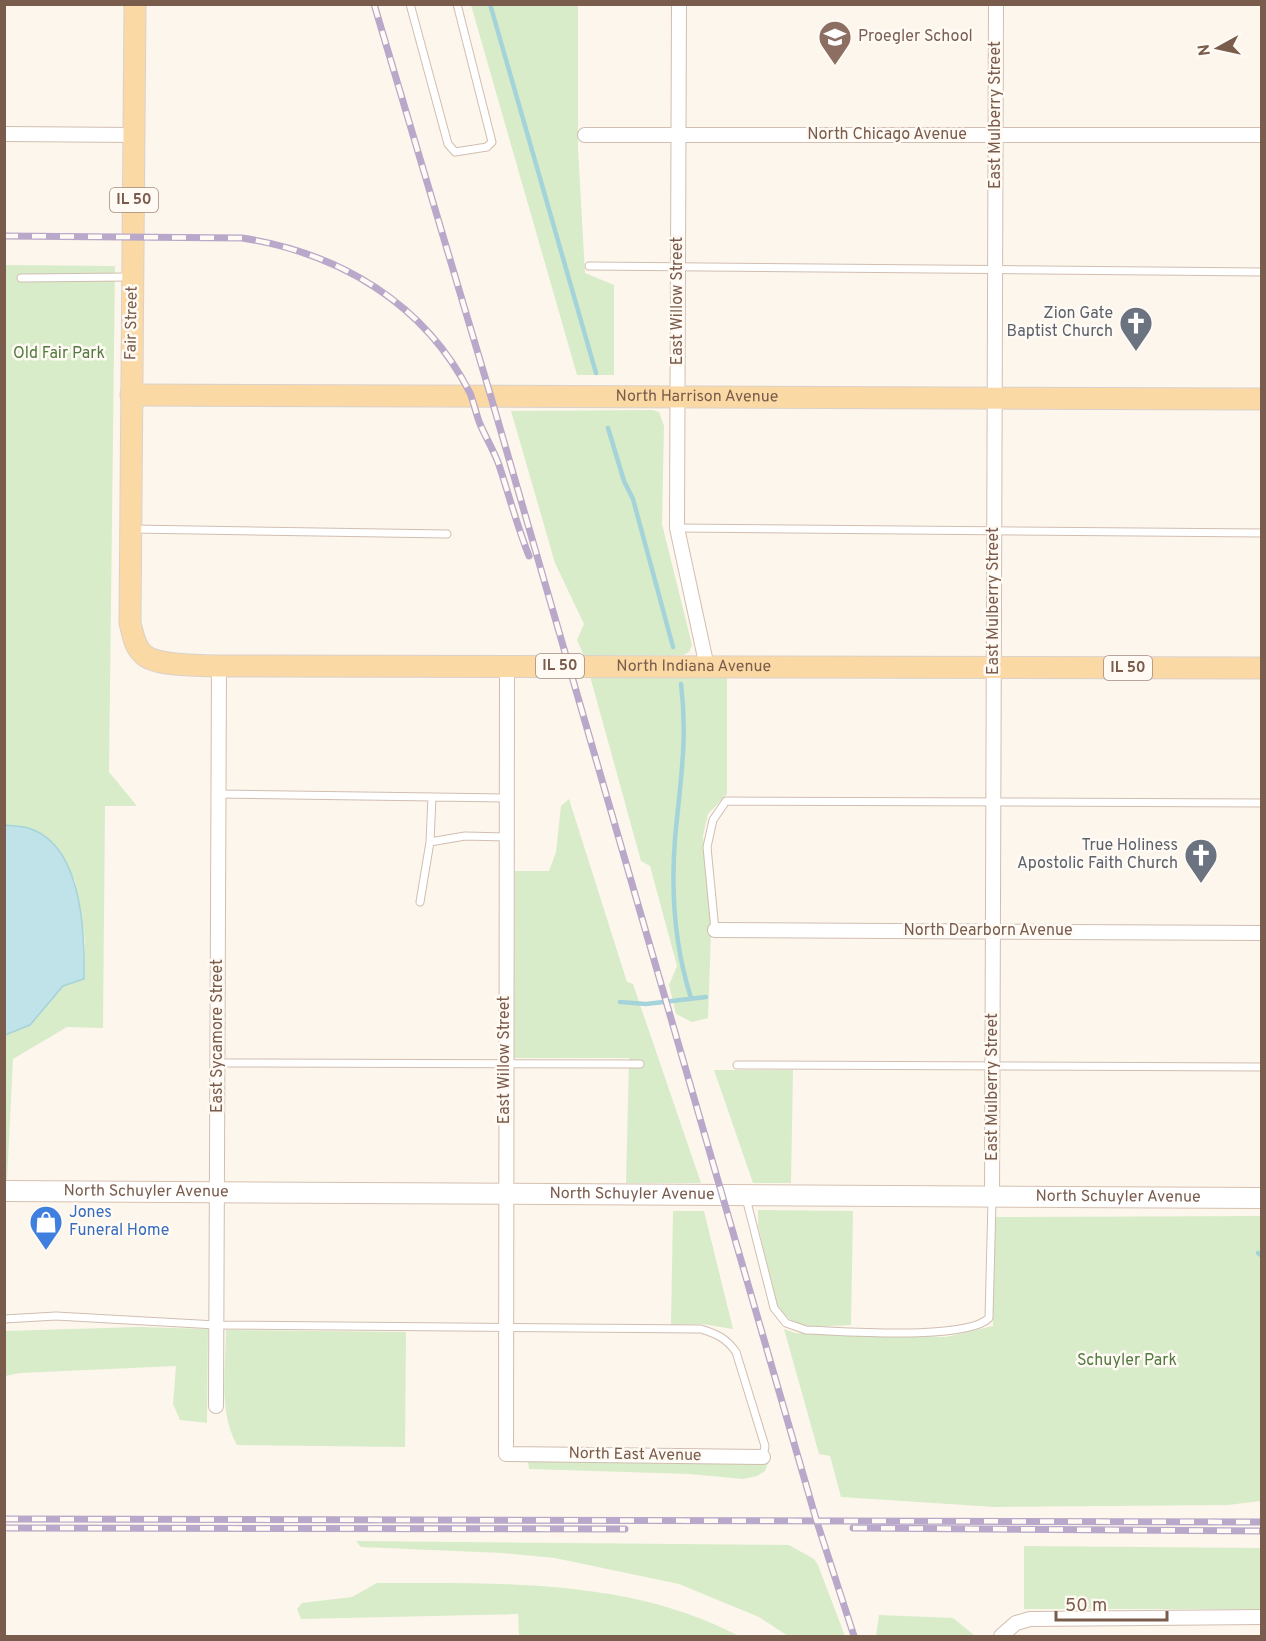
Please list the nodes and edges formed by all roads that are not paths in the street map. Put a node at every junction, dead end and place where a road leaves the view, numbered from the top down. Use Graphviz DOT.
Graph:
graph roads {
  1 [pos="135,4"];
  2 [pos="410,4"];
  3 [pos="457,4"];
  4 [pos="679,4"];
  5 [pos="996,4"];
  6 [pos="4,134"];
  7 [pos="135,135"];
  8 [pos="585,135"];
  9 [pos="679,135"];
  10 [pos="996,135"];
  11 [pos="1262,135"];
  12 [pos="590,266"];
  13 [pos="678,267"];
  14 [pos="995,270"];
  15 [pos="1262,272"];
  16 [pos="133,277"];
  17 [pos="21,278"];
  18 [pos="131,395"];
  19 [pos="678,396"];
  20 [pos="995,399"];
  21 [pos="1262,399"];
  22 [pos="677,528"];
  23 [pos="129,529"];
  24 [pos="994,530"];
  25 [pos="1262,533"];
  26 [pos="447,534"];
  27 [pos="134,641"];
  28 [pos="219,666"];
  29 [pos="507,666"];
  30 [pos="707,667"];
  31 [pos="994,667"];
  32 [pos="1262,668"];
  33 [pos="218,794"];
  34 [pos="432,797"];
  35 [pos="506,798"];
  36 [pos="994,802"];
  37 [pos="1262,803"];
  38 [pos="506,837"];
  39 [pos="430,842"];
  40 [pos="420,902"];
  41 [pos="715,930"];
  42 [pos="993,931"];
  43 [pos="1262,933"];
  44 [pos="217,1063"];
  45 [pos="505,1064"];
  46 [pos="640,1064"];
  47 [pos="737,1065"];
  48 [pos="993,1066"];
  49 [pos="1262,1067"];
  50 [pos="4,1191"];
  51 [pos="217,1193"];
  52 [pos="504,1194"];
  53 [pos="745,1196"];
  54 [pos="992,1197"];
  55 [pos="1262,1198"];
  56 [pos="4,1319"];
  57 [pos="216,1325"];
  58 [pos="505,1328"];
  59 [pos="216,1406"];
  60 [pos="506,1454"];
  61 [pos="763,1457"];
  62 [pos="1262,1617"];
  63 [pos="1001,1636"];
  1 -- 7 [label="main road, Fair Street / IL 50"];
  2 -- 3 [label="lane"];
  4 -- 9 [label="street, East Willow Street"];
  5 -- 10 [label="street, East Mulberry Street"];
  6 -- 7 [label="street"];
  7 -- 16 [label="main road, Fair Street / IL 50"];
  8 -- 9 [label="street, North Chicago Avenue"];
  9 -- 10 [label="street, North Chicago Avenue"];
  9 -- 13 [label="street, East Willow Street"];
  10 -- 11 [label="street, North Chicago Avenue"];
  10 -- 14 [label="street, East Mulberry Street"];
  12 -- 13 [label="lane"];
  13 -- 14 [label="lane"];
  13 -- 19 [label="street, East Willow Street"];
  14 -- 15 [label="lane"];
  14 -- 20 [label="street, East Mulberry Street"];
  16 -- 17 [label="lane"];
  16 -- 18 [label="main road, Fair Street / IL 50"];
  18 -- 19 [label="main road, North Harrison Avenue"];
  18 -- 23 [label="main road, Fair Street / IL 50"];
  19 -- 20 [label="main road, North Harrison Avenue"];
  19 -- 22 [label="street, East Willow Street"];
  20 -- 21 [label="main road, North Harrison Avenue"];
  20 -- 24 [label="street, East Mulberry Street"];
  22 -- 24 [label="lane"];
  22 -- 30 [label="street, East Willow Street"];
  23 -- 26 [label="lane"];
  23 -- 27 [label="main road, Fair Street / IL 50"];
  24 -- 25 [label="lane"];
  24 -- 31 [label="street, East Mulberry Street"];
  27 -- 28 [label="main road, North Indiana Avenue / IL 50"];
  28 -- 29 [label="main road, North Indiana Avenue / IL 50"];
  28 -- 33 [label="street, East Sycamore Street"];
  29 -- 30 [label="main road, North Indiana Avenue / IL 50"];
  29 -- 35 [label="street, East Willow Street"];
  30 -- 31 [label="main road, North Indiana Avenue / IL 50"];
  31 -- 32 [label="main road, North Indiana Avenue / IL 50"];
  31 -- 36 [label="street, East Mulberry Street"];
  33 -- 34 [label="lane"];
  33 -- 44 [label="street, East Sycamore Street"];
  34 -- 35 [label="lane"];
  34 -- 39 [label="lane"];
  35 -- 38 [label="street, East Willow Street"];
  36 -- 37 [label="lane"];
  36 -- 41 [label="lane"];
  36 -- 42 [label="street, East Mulberry Street"];
  38 -- 39 [label="lane"];
  38 -- 45 [label="street, East Willow Street"];
  39 -- 40 [label="lane"];
  41 -- 42 [label="street, North Dearborn Avenue"];
  42 -- 43 [label="street, North Dearborn Avenue"];
  42 -- 48 [label="street, East Mulberry Street"];
  44 -- 45 [label="lane"];
  44 -- 51 [label="street, East Sycamore Street"];
  45 -- 46 [label="lane"];
  45 -- 52 [label="street, East Willow Street"];
  47 -- 48 [label="lane"];
  48 -- 49 [label="lane"];
  48 -- 54 [label="street, East Mulberry Street"];
  50 -- 51 [label="street, North Schuyler Avenue"];
  51 -- 52 [label="street, North Schuyler Avenue"];
  51 -- 57 [label="street, East Sycamore Street"];
  52 -- 53 [label="street, North Schuyler Avenue"];
  52 -- 58 [label="street, East Willow Street"];
  53 -- 54 [label="street, North Schuyler Avenue"];
  53 -- 54 [label="lane"];
  54 -- 55 [label="street, North Schuyler Avenue"];
  56 -- 57 [label="lane"];
  57 -- 58 [label="lane"];
  57 -- 59 [label="street, East Sycamore Street"];
  58 -- 60 [label="street, East Willow Street"];
  58 -- 61 [label="lane"];
  60 -- 61 [label="street, North East Avenue"];
  62 -- 63 [label="street"];
}
